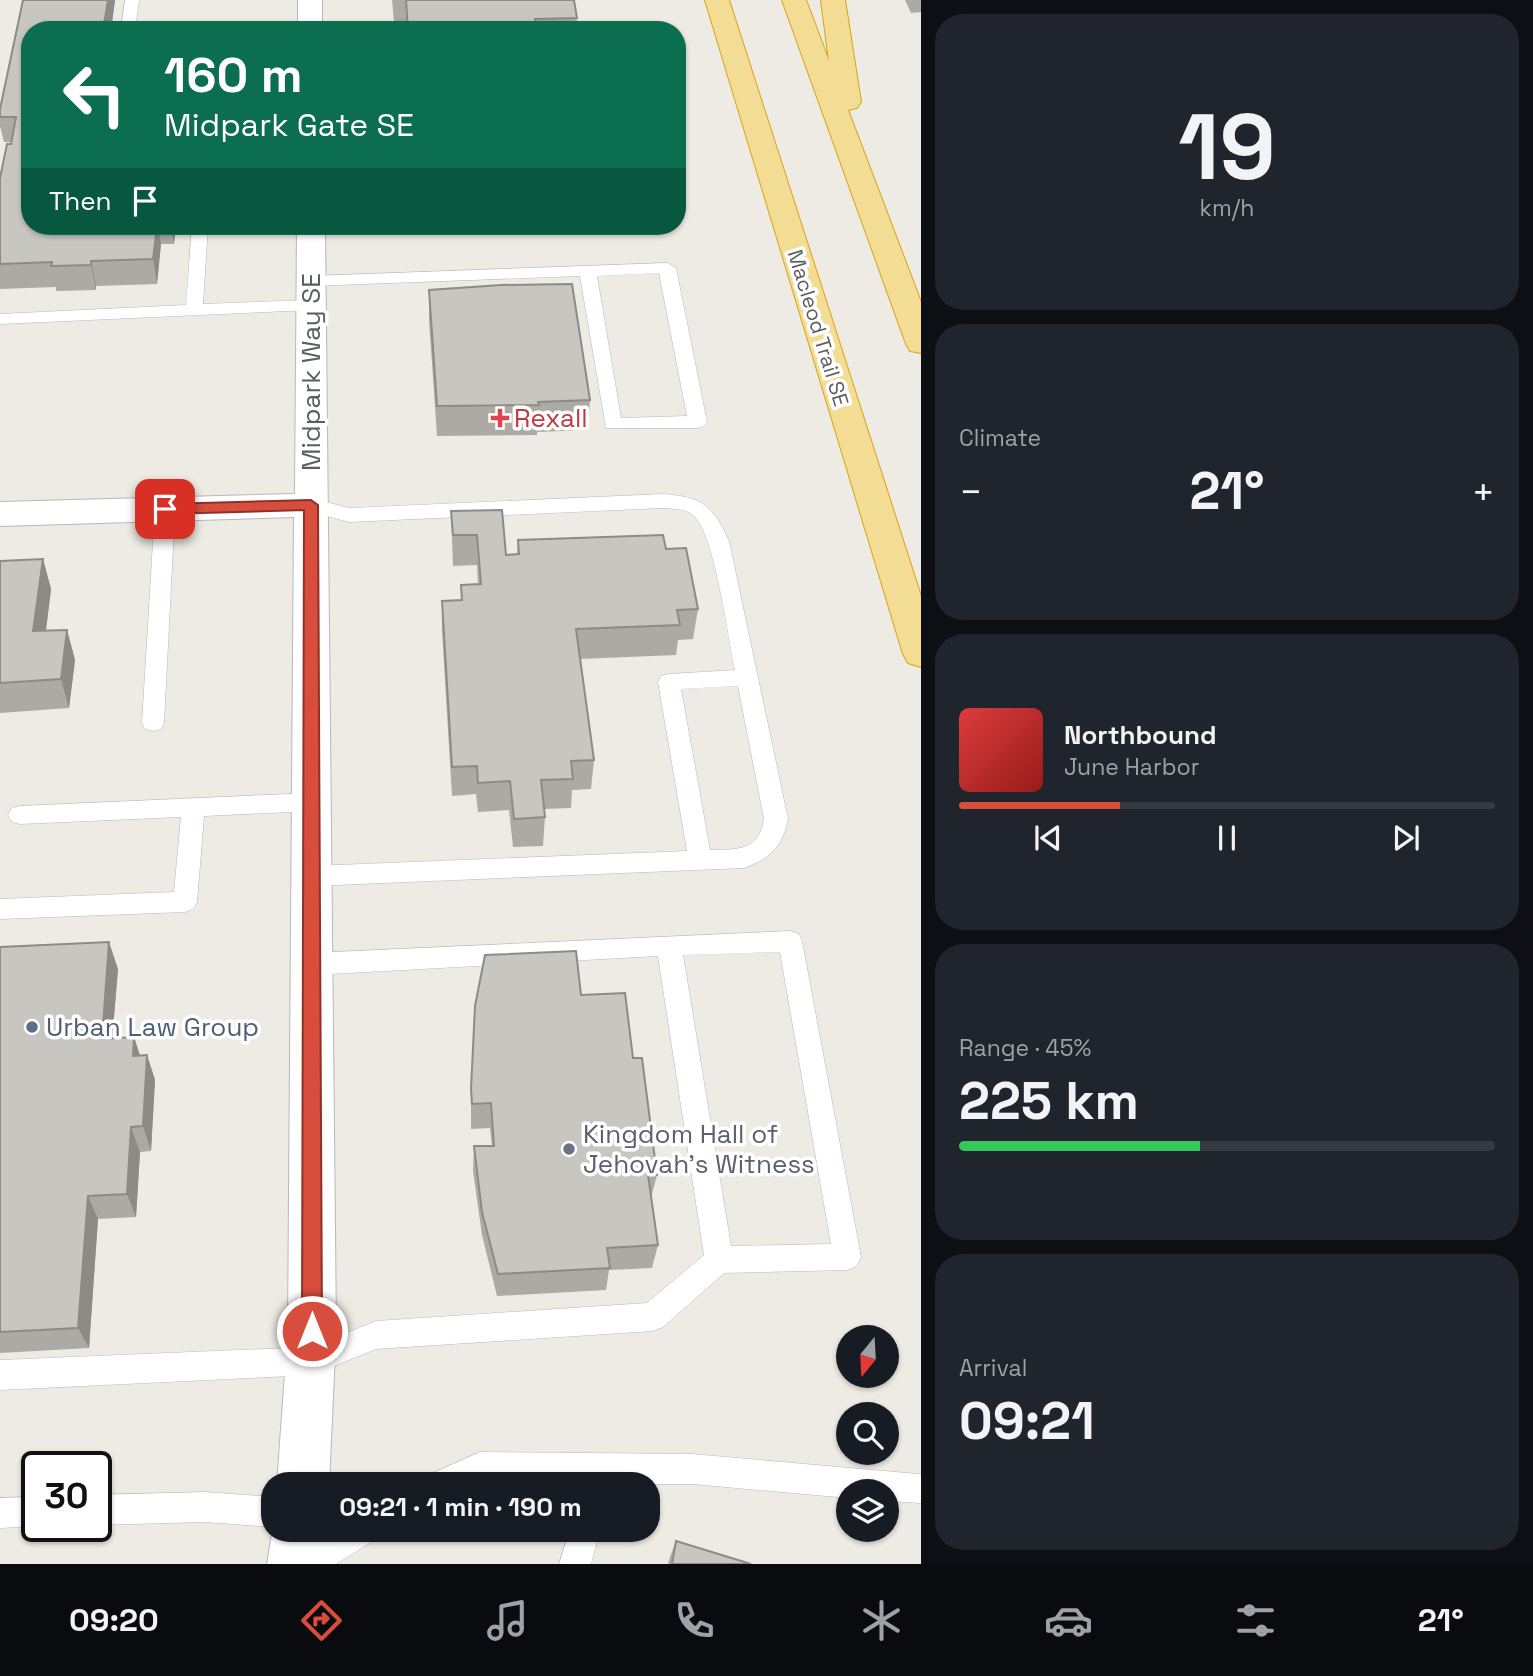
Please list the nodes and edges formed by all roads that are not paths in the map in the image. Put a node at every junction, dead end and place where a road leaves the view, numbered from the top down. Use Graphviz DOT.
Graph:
graph roads {
  1 [pos="132,0"];
  2 [pos="310,0"];
  3 [pos="717,0"];
  4 [pos="794,0"];
  5 [pos="833,0"];
  6 [pos="129,21"];
  7 [pos="310,21"];
  8 [pos="861,183"];
  9 [pos="199,235"];
  10 [pos="311,235"];
  11 [pos="588,271"];
  12 [pos="311,293"];
  13 [pos="194,310"];
  14 [pos="0,318"];
  15 [pos="920,344"];
  16 [pos="311,505"];
  17 [pos="165,509"];
  18 [pos="0,514"];
  19 [pos="920,654"];
  20 [pos="746,677"];
  21 [pos="153,723"];
  22 [pos="312,802"];
  23 [pos="193,806"];
  24 [pos="20,815"];
  25 [pos="700,860"];
  26 [pos="312,876"];
  27 [pos="0,909"];
  28 [pos="669,945"];
  29 [pos="312,964"];
  30 [pos="719,1260"];
  31 [pos="312,1361"];
  32 [pos="0,1375"];
  33 [pos="304,1472"];
  34 [pos="469,1472"];
  35 [pos="547,1472"];
  36 [pos="653,1472"];
  37 [pos="918,1489"];
  38 [pos="112,1510"];
  39 [pos="261,1511"];
  40 [pos="21,1512"];
  41 [pos="0,1513"];
  42 [pos="296,1542"];
  43 [pos="343,1542"];
  44 [pos="581,1542"];
  45 [pos="293,1564"];
  46 [pos="307,1564"];
  47 [pos="575,1564"];
  1 -- 6 [label="lane"];
  2 -- 7 [label="street"];
  3 -- 19 [label="highway, Macleod Trail SE"];
  4 -- 8 [label="highway"];
  5 -- 8 [label="highway"];
  8 -- 15 [label="highway"];
  9 -- 13 [label="lane"];
  10 -- 12 [label="street, Midpark Way SE"];
  11 -- 11 [label="lane"];
  11 -- 12 [label="lane"];
  12 -- 13 [label="lane"];
  12 -- 16 [label="street, Midpark Way SE"];
  13 -- 14 [label="lane"];
  16 -- 17 [label="street"];
  16 -- 20 [label="lane"];
  16 -- 22 [label="street, Midpark Way SE"];
  17 -- 18 [label="street"];
  17 -- 21 [label="lane"];
  20 -- 25 [label="lane"];
  20 -- 25 [label="lane"];
  22 -- 23 [label="lane"];
  22 -- 26 [label="street, Midpark Way SE"];
  23 -- 24 [label="lane"];
  23 -- 27 [label="lane"];
  25 -- 26 [label="lane"];
  26 -- 29 [label="street, Midpark Way SE"];
  28 -- 29 [label="lane"];
  28 -- 30 [label="lane"];
  28 -- 30 [label="lane"];
  29 -- 31 [label="street, Midpark Way SE"];
  30 -- 31 [label="lane"];
  31 -- 32 [label="lane"];
  31 -- 33 [label="street, Midpark Way SE"];
  34 -- 35 [label="lane"];
  36 -- 37 [label="lane"];
  38 -- 39 [label="lane"];
  40 -- 41 [label="lane"];
  42 -- 45 [label="street"];
  43 -- 46 [label="lane"];
  44 -- 47 [label="lane"];
}
